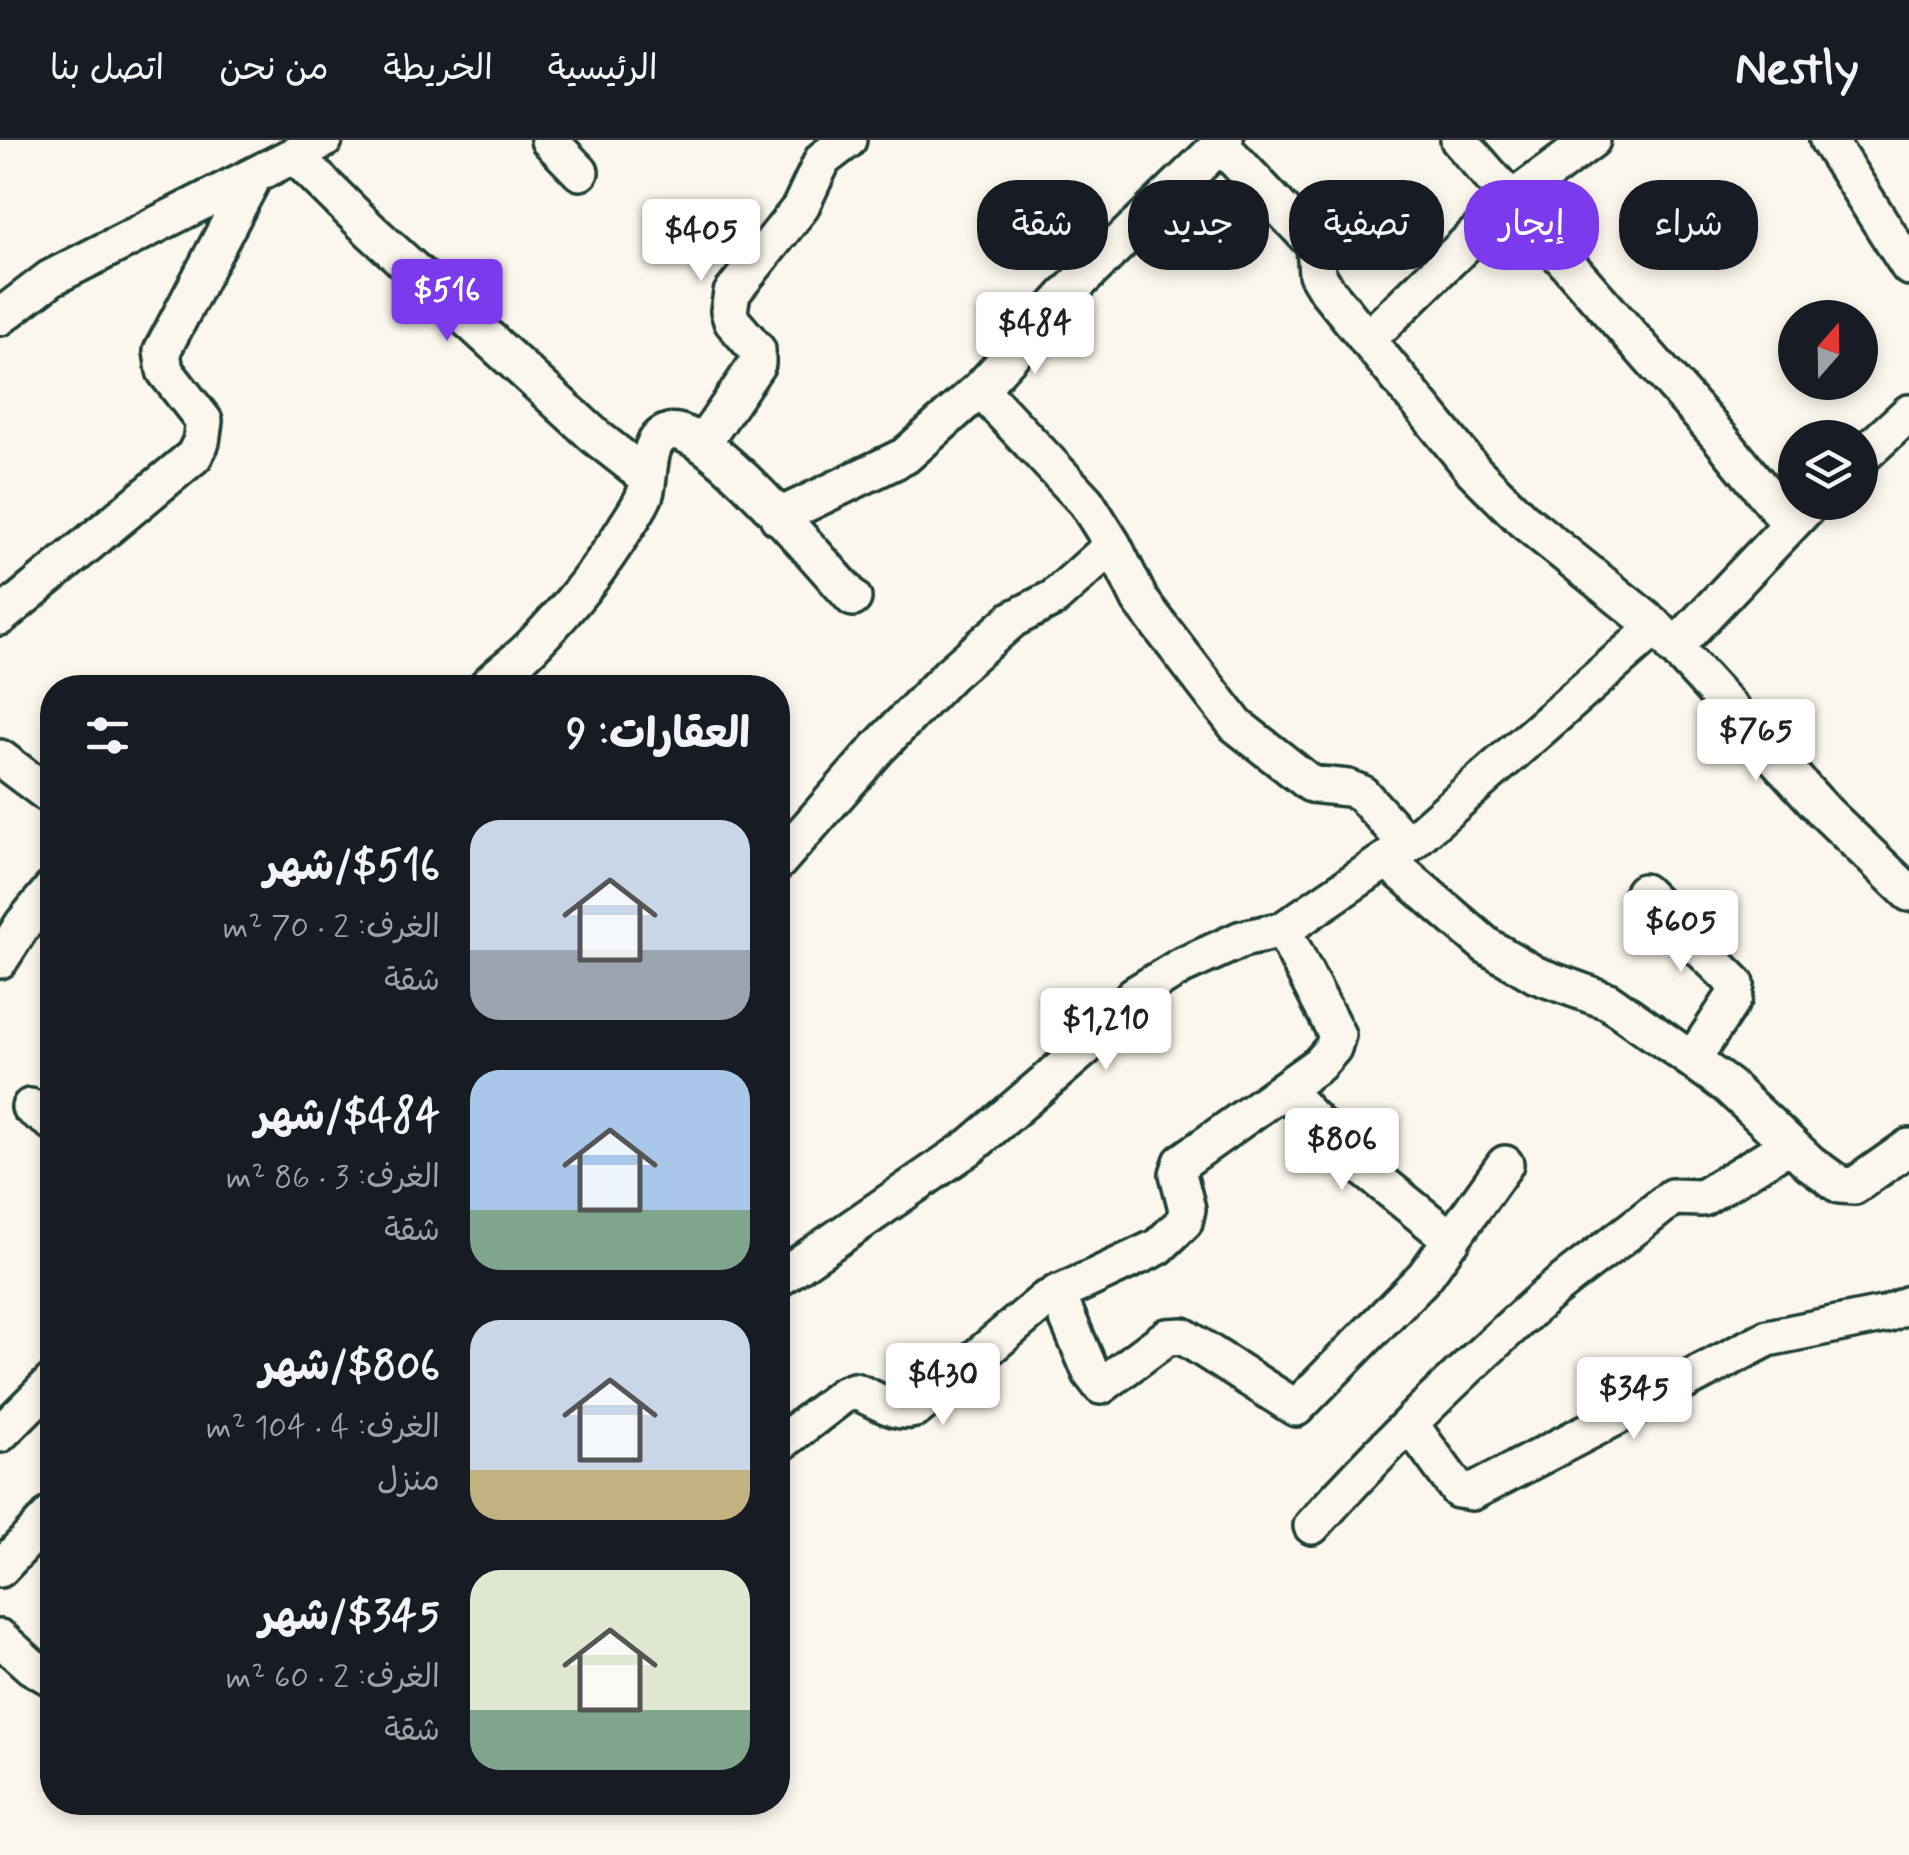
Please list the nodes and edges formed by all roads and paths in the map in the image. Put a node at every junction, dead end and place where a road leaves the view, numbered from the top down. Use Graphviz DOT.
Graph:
graph roads {
  1 [pos="549,140"];
  2 [pos="1459,140"];
  3 [pos="1592,140"];
  4 [pos="1828,140"];
  5 [pos="1223,142"];
  6 [pos="827,146"];
  7 [pos="309,148"];
  8 [pos="580,172"];
  9 [pos="254,176"];
  10 [pos="1494,180"];
  11 [pos="1538,180"];
  12 [pos="1464,245"];
  13 [pos="1907,257"];
  14 [pos="1572,270"];
  15 [pos="0,317"];
  16 [pos="1366,340"];
  17 [pos="980,389"];
  18 [pos="1909,413"];
  19 [pos="1878,441"];
  20 [pos="703,443"];
  21 [pos="647,477"];
  22 [pos="1778,492"];
  23 [pos="778,516"];
  24 [pos="1793,520"];
  25 [pos="1113,545"];
  26 [pos="853,598"];
  27 [pos="0,618"];
  28 [pos="1665,637"];
  29 [pos="500,675"];
  30 [pos="0,758"];
  31 [pos="40,789"];
  32 [pos="790,848"];
  33 [pos="1398,853"];
  34 [pos="1907,886"];
  35 [pos="1643,892"];
  36 [pos="40,903"];
  37 [pos="1283,930"];
  38 [pos="0,960"];
  39 [pos="1692,1060"];
  40 [pos="1284,1089"];
  41 [pos="1790,1144"];
  42 [pos="1909,1147"];
  43 [pos="1504,1164"];
  44 [pos="1452,1240"];
  45 [pos="790,1271"];
  46 [pos="1057,1293"];
  47 [pos="1909,1304"];
  48 [pos="40,1394"];
  49 [pos="1410,1424"];
  50 [pos="0,1434"];
  51 [pos="790,1435"];
  52 [pos="1312,1526"];
  53 [pos="40,1527"];
  54 [pos="0,1569"];
  55 [pos="0,1638"];
  56 [pos="40,1671"];
  1 -- 8 [label="street"];
  2 -- 10 [label="street"];
  3 -- 11 [label="street"];
  4 -- 13 [label="street"];
  5 -- 16 [label="street"];
  5 -- 17 [label="street"];
  6 -- 20 [label="street"];
  7 -- 9 [label="street"];
  7 -- 21 [label="street"];
  9 -- 15 [label="street"];
  9 -- 27 [label="street"];
  12 -- 16 [label="street"];
  14 -- 22 [label="street"];
  16 -- 28 [label="street"];
  17 -- 23 [label="street"];
  17 -- 25 [label="street"];
  18 -- 19 [label="street"];
  20 -- 21 [label="street"];
  20 -- 23 [label="street"];
  21 -- 29 [label="street"];
  23 -- 26 [label="street"];
  24 -- 28 [label="street"];
  25 -- 32 [label="street"];
  25 -- 33 [label="street"];
  28 -- 33 [label="street"];
  28 -- 34 [label="street"];
  30 -- 31 [label="street"];
  33 -- 37 [label="street"];
  33 -- 39 [label="street"];
  35 -- 39 [label="street"];
  36 -- 38 [label="street"];
  37 -- 40 [label="street"];
  37 -- 45 [label="street"];
  39 -- 41 [label="street"];
  40 -- 44 [label="street"];
  40 -- 46 [label="street"];
  41 -- 42 [label="street"];
  41 -- 49 [label="street"];
  43 -- 44 [label="street"];
  44 -- 46 [label="street"];
  46 -- 51 [label="street"];
  47 -- 49 [label="street"];
  48 -- 50 [label="street"];
  49 -- 52 [label="street"];
  53 -- 54 [label="street"];
  55 -- 56 [label="street"];
}
